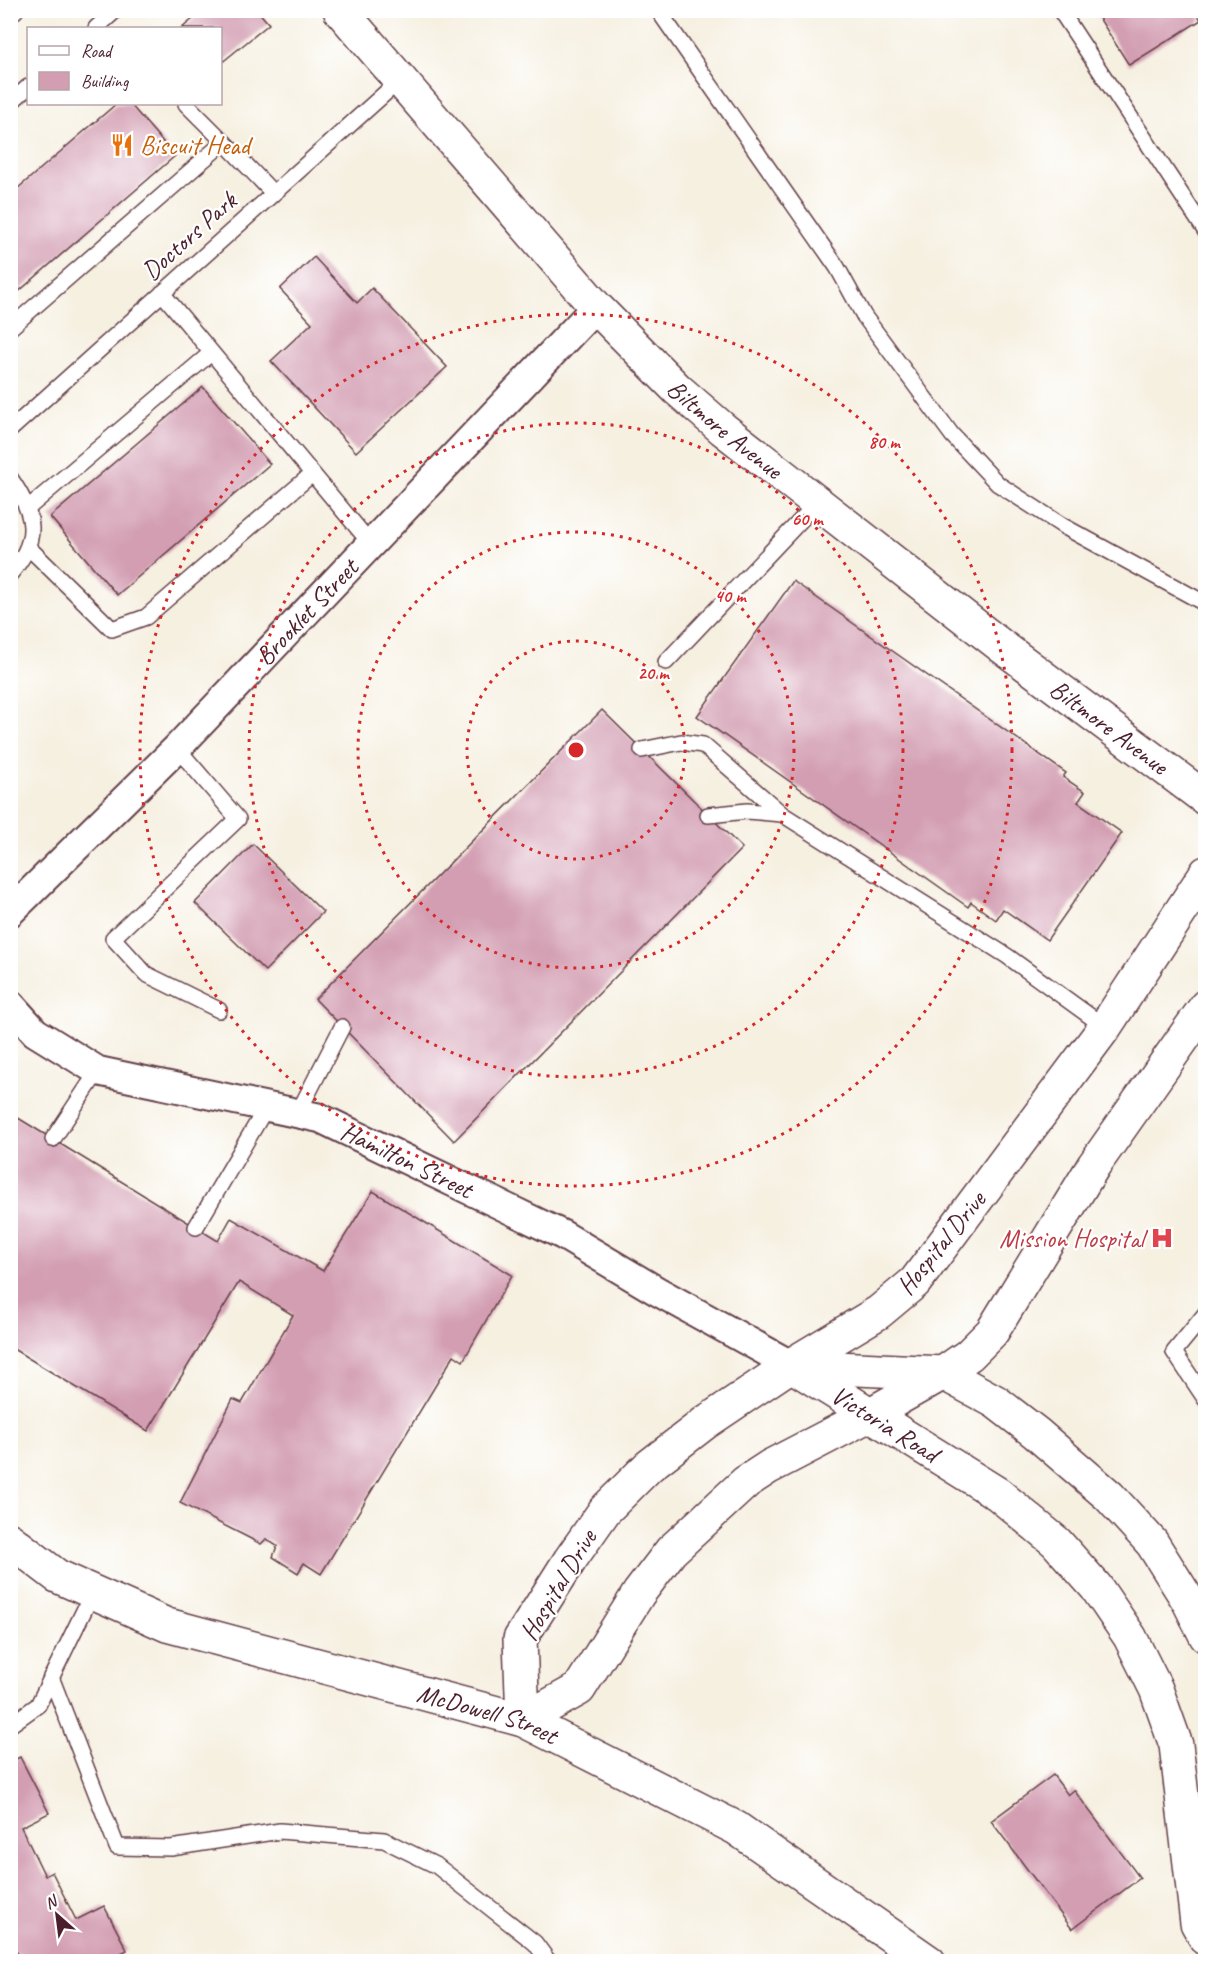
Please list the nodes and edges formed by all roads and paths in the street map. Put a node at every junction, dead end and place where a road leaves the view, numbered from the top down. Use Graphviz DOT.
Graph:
graph roads {
  1 [pos="16,10"];
  2 [pos="340,10"];
  3 [pos="658,10"];
  4 [pos="1060,10"];
  5 [pos="10,15"];
  6 [pos="401,79"];
  7 [pos="27,88"];
  8 [pos="10,103"];
  9 [pos="187,105"];
  10 [pos="224,142"];
  11 [pos="273,193"];
  12 [pos="1206,232"];
  13 [pos="162,293"];
  14 [pos="596,307"];
  15 [pos="10,328"];
  16 [pos="211,353"];
  17 [pos="10,430"];
  18 [pos="312,474"];
  19 [pos="10,478"];
  20 [pos="818,502"];
  21 [pos="28,508"];
  22 [pos="371,544"];
  23 [pos="28,547"];
  24 [pos="10,574"];
  25 [pos="1206,604"];
  26 [pos="666,662"];
  27 [pos="177,748"];
  28 [pos="642,750"];
  29 [pos="1206,799"];
  30 [pos="782,814"];
  31 [pos="708,815"];
  32 [pos="1206,873"];
  33 [pos="10,912"];
  34 [pos="10,1004"];
  35 [pos="1206,1006"];
  36 [pos="219,1010"];
  37 [pos="342,1027"];
  38 [pos="1105,1027"];
  39 [pos="98,1071"];
  40 [pos="267,1106"];
  41 [pos="298,1113"];
  42 [pos="53,1139"];
  43 [pos="196,1227"];
  44 [pos="1206,1313"];
  45 [pos="790,1365"];
  46 [pos="943,1373"];
  47 [pos="1206,1400"];
  48 [pos="869,1415"];
  49 [pos="10,1540"];
  50 [pos="93,1592"];
  51 [pos="1206,1636"];
  52 [pos="51,1677"];
  53 [pos="523,1720"];
  54 [pos="10,1725"];
  55 [pos="1206,1939"];
  56 [pos="549,1962"];
  57 [pos="929,1962"];
  1 -- 5 [label="lane"];
  2 -- 6 [label="street, Biltmore Avenue"];
  3 -- 25 [label="lane"];
  4 -- 12 [label="lane"];
  6 -- 11 [label="lane, Doctors Park"];
  6 -- 14 [label="street, Biltmore Avenue"];
  7 -- 8 [label="lane"];
  9 -- 10 [label="lane"];
  10 -- 11 [label="lane"];
  10 -- 15 [label="lane"];
  11 -- 13 [label="lane, Doctors Park"];
  13 -- 16 [label="lane"];
  13 -- 17 [label="lane, Doctors Park"];
  14 -- 20 [label="street, Biltmore Avenue"];
  14 -- 22 [label="street, Brooklet Street"];
  16 -- 18 [label="lane"];
  16 -- 21 [label="lane"];
  18 -- 22 [label="lane"];
  18 -- 23 [label="lane"];
  19 -- 21 [label="lane"];
  20 -- 26 [label="lane"];
  20 -- 29 [label="street, Biltmore Avenue"];
  21 -- 23 [label="lane"];
  22 -- 27 [label="street, Brooklet Street"];
  23 -- 24 [label="lane"];
  27 -- 33 [label="street, Brooklet Street"];
  27 -- 36 [label="lane"];
  28 -- 30 [label="lane"];
  30 -- 31 [label="lane"];
  30 -- 38 [label="lane"];
  32 -- 38 [label="street, Hospital Drive"];
  34 -- 39 [label="street, Hamilton Street"];
  35 -- 46 [label="street"];
  37 -- 41 [label="lane"];
  38 -- 45 [label="street, Hospital Drive"];
  39 -- 40 [label="street, Hamilton Street"];
  39 -- 42 [label="lane"];
  40 -- 41 [label="street, Hamilton Street"];
  40 -- 43 [label="lane"];
  41 -- 45 [label="street, Hamilton Street"];
  44 -- 47 [label="lane"];
  45 -- 46 [label="street, Victoria Road"];
  45 -- 48 [label="street, Victoria Road"];
  45 -- 53 [label="street, Hospital Drive"];
  46 -- 48 [label="street"];
  46 -- 51 [label="street, Victoria Road"];
  48 -- 53 [label="street"];
  48 -- 55 [label="street, Victoria Road"];
  49 -- 50 [label="street, McDowell Street"];
  50 -- 52 [label="lane"];
  50 -- 53 [label="street, McDowell Street"];
  52 -- 54 [label="lane"];
  52 -- 56 [label="lane"];
  53 -- 57 [label="street, McDowell Street"];
}
